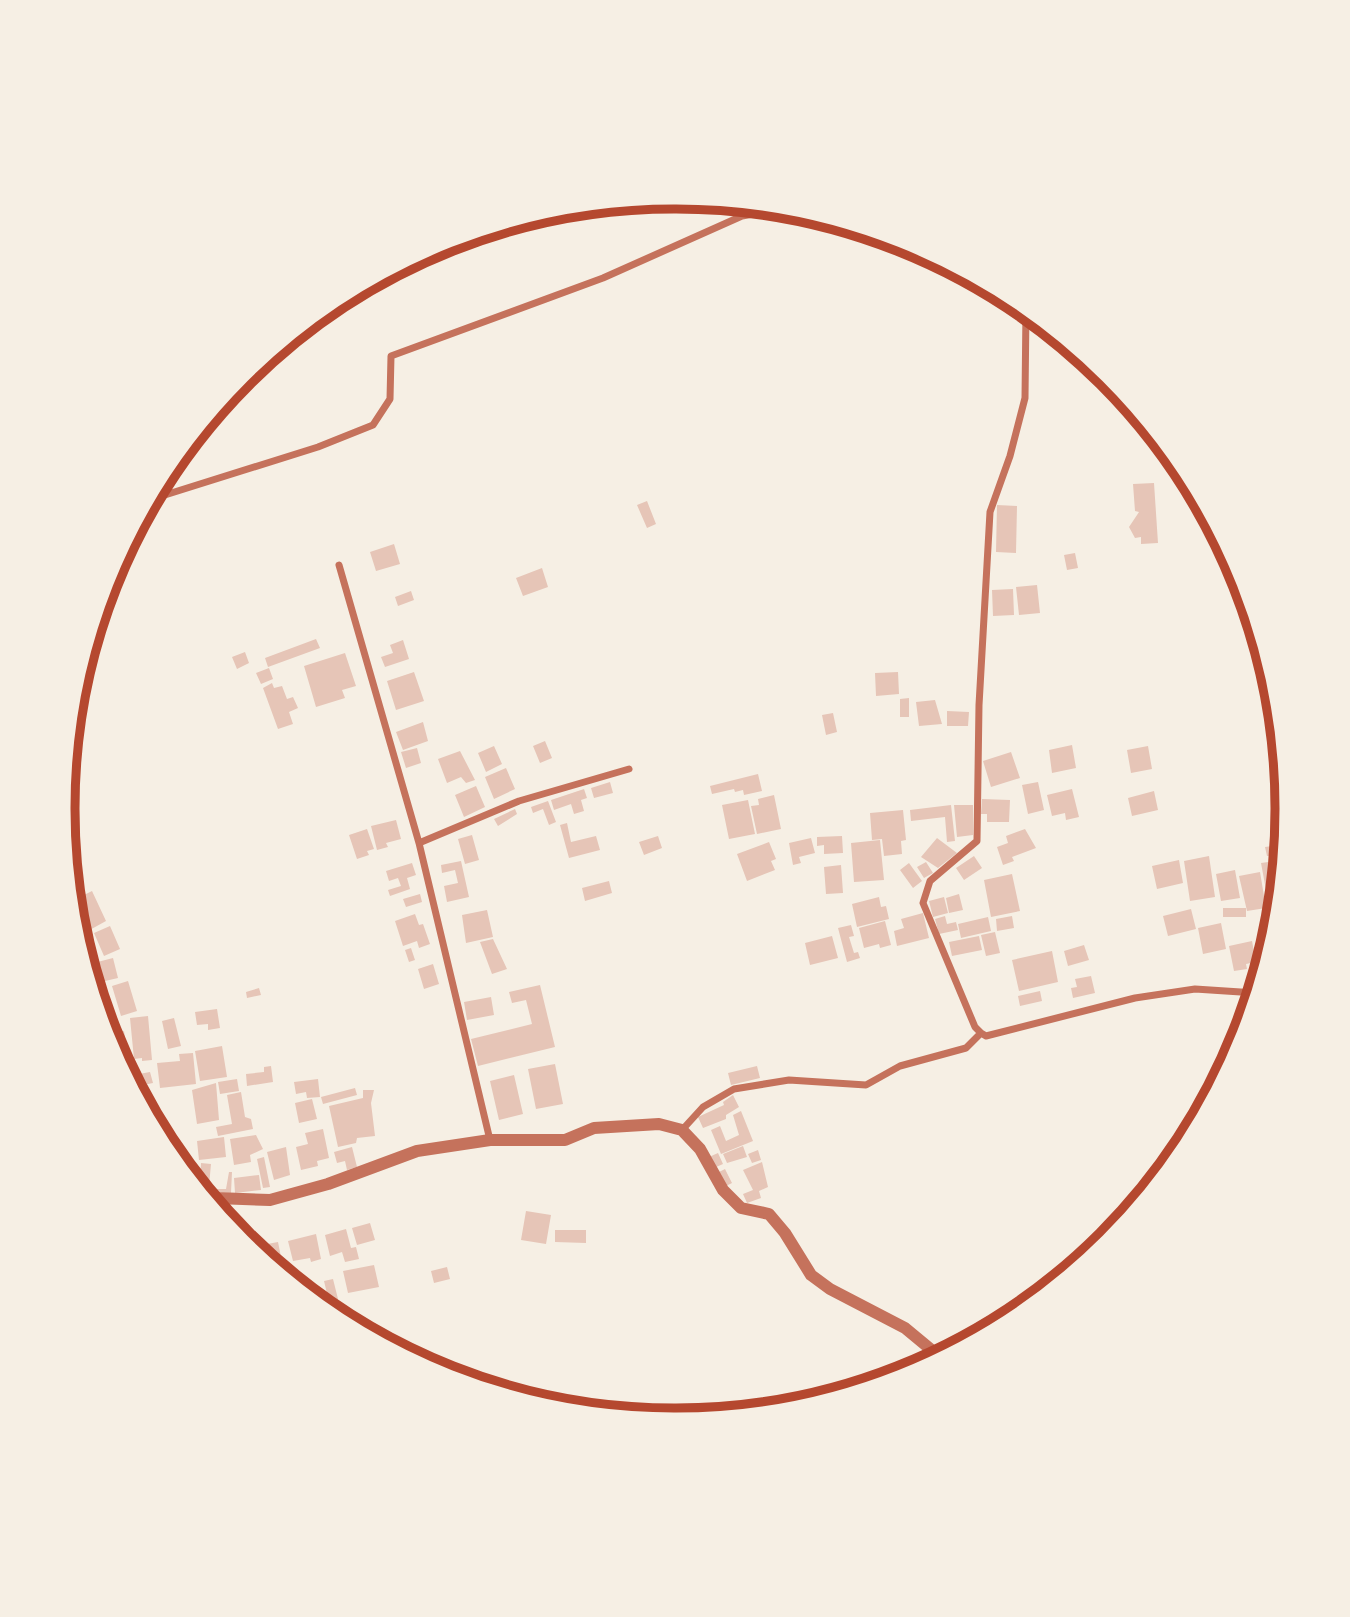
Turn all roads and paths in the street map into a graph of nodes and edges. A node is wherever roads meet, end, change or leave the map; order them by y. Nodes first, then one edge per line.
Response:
1 (753, 214) edge
2 (1026, 323) edge
3 (164, 495) edge
4 (339, 565) dead end
5 (629, 769) dead end
6 (419, 843) junction
7 (1246, 992) edge
8 (981, 1034) junction
9 (682, 1130) junction
10 (490, 1140) junction
11 (219, 1198) edge
12 (932, 1350) edge

1 - 3 street
2 - 8 street
4 - 6 street
5 - 6 street
6 - 10 street
7 - 8 street
8 - 9 street
9 - 10 street
9 - 12 street
10 - 11 street

